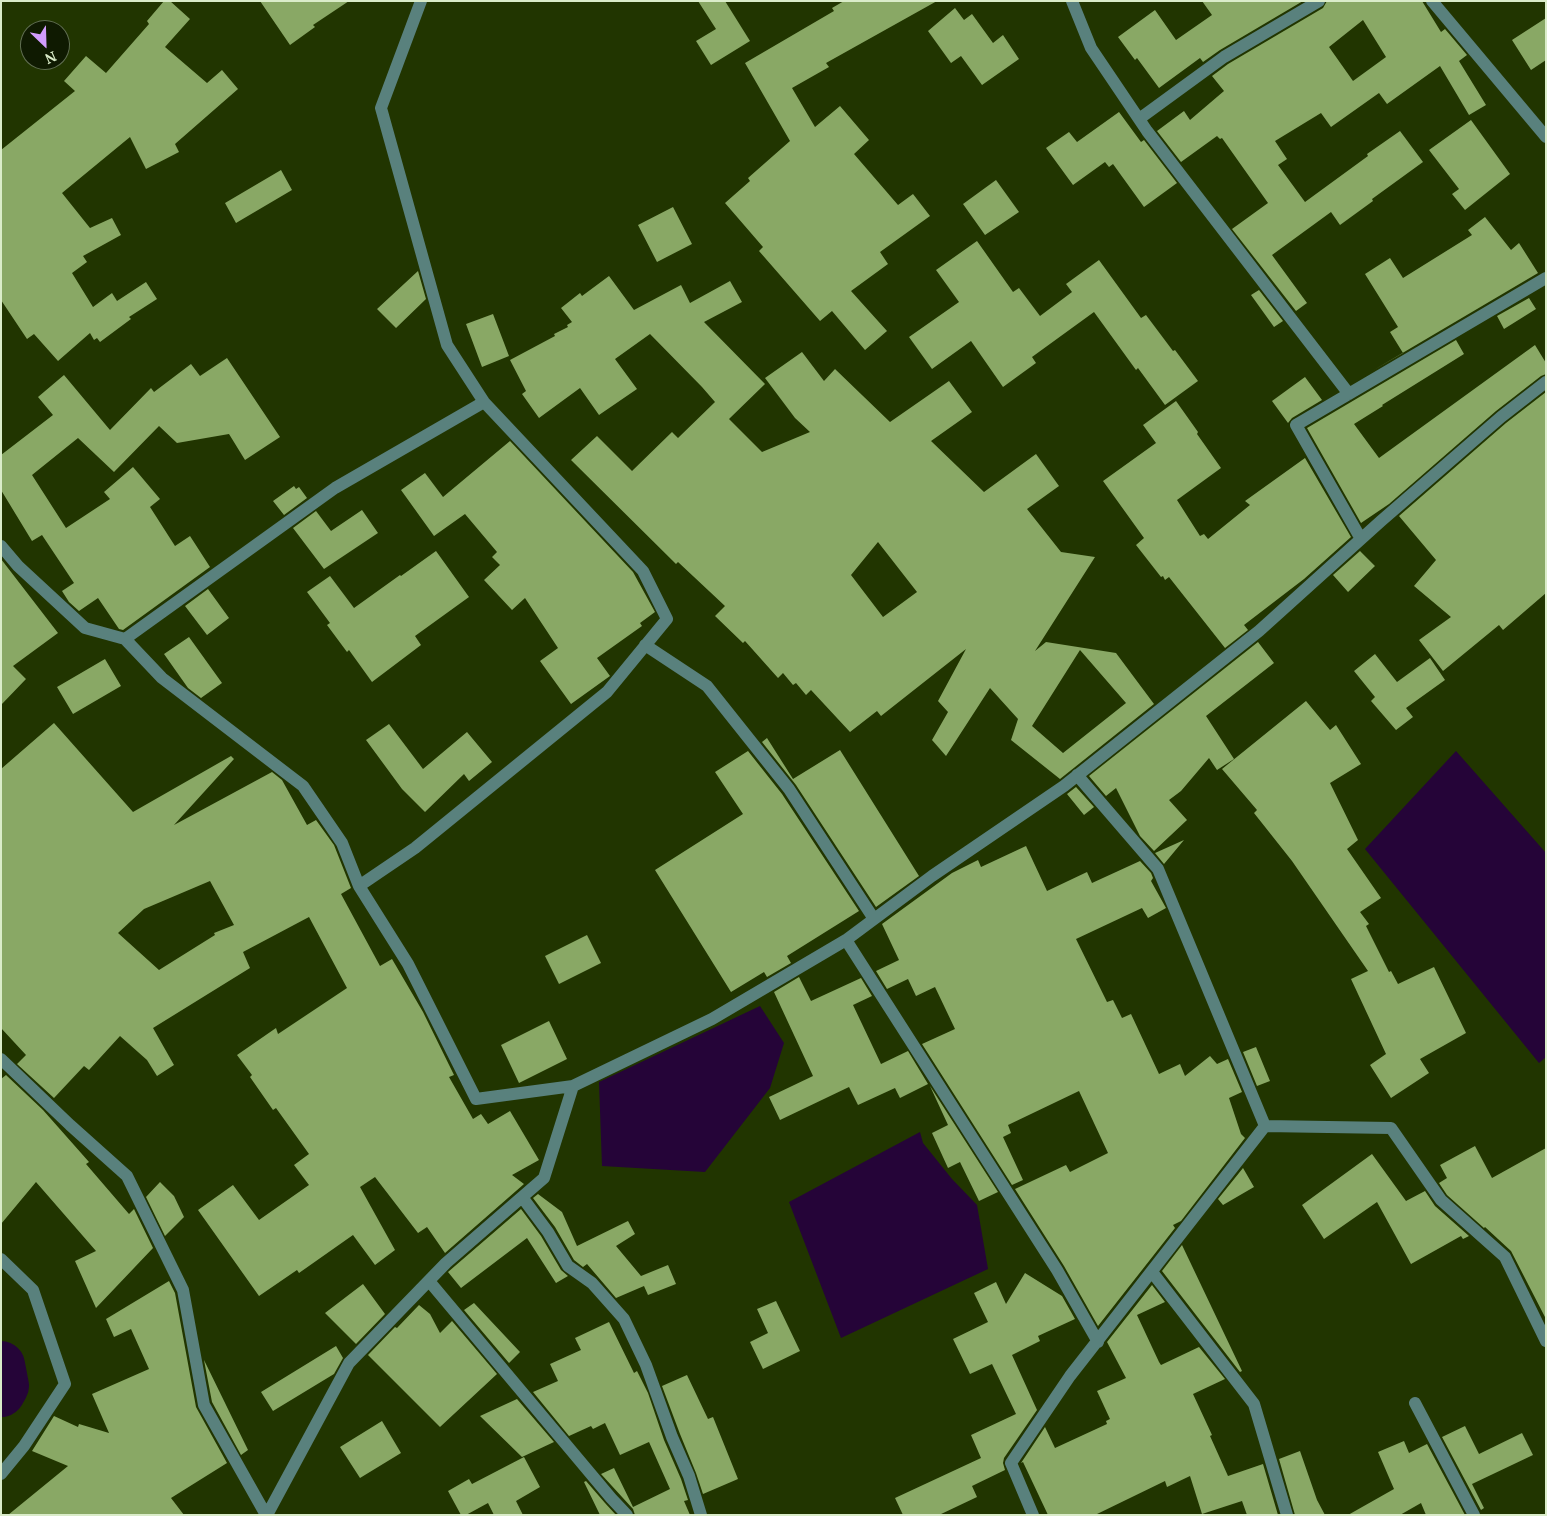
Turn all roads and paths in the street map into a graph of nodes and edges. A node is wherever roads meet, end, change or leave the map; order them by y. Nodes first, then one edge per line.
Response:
1 (420, 1) edge
2 (1072, 1) edge
3 (1318, 1) edge
4 (1432, 1) edge
5 (1139, 119) junction
6 (1546, 137) edge
7 (1546, 278) edge
8 (1546, 382) edge
9 (1349, 394) junction
10 (484, 402) junction
11 (1361, 539) junction
12 (1, 546) edge
13 (125, 638) junction
14 (645, 646) junction
15 (1077, 775) junction
16 (359, 886) junction
17 (874, 919) junction
18 (846, 940) junction
19 (1, 1058) edge
20 (573, 1086) junction
21 (1265, 1126) junction
22 (522, 1197) junction
23 (1, 1259) edge
24 (1152, 1272) junction
25 (429, 1281) junction
26 (1098, 1342) junction
27 (1546, 1342) edge
28 (1415, 1402) dead end
29 (1, 1474) edge
30 (266, 1515) edge
31 (627, 1515) edge
32 (701, 1515) edge
33 (1033, 1515) edge
34 (1287, 1515) edge
35 (1474, 1515) edge

1 - 10 street
2 - 5 street
3 - 5 street
4 - 6 street
5 - 9 street
7 - 9 street
8 - 11 street
9 - 11 street
10 - 13 street
10 - 14 street
11 - 15 street
12 - 13 street
13 - 16 street
14 - 16 street
14 - 17 street
15 - 17 street
15 - 21 street
16 - 20 street
17 - 18 street
18 - 20 street
18 - 26 street
19 - 30 street
20 - 22 street
21 - 24 street
21 - 27 street
22 - 25 street
22 - 32 street
23 - 29 street
24 - 26 street
24 - 34 street
25 - 30 street
25 - 31 street
26 - 33 street
28 - 35 street

